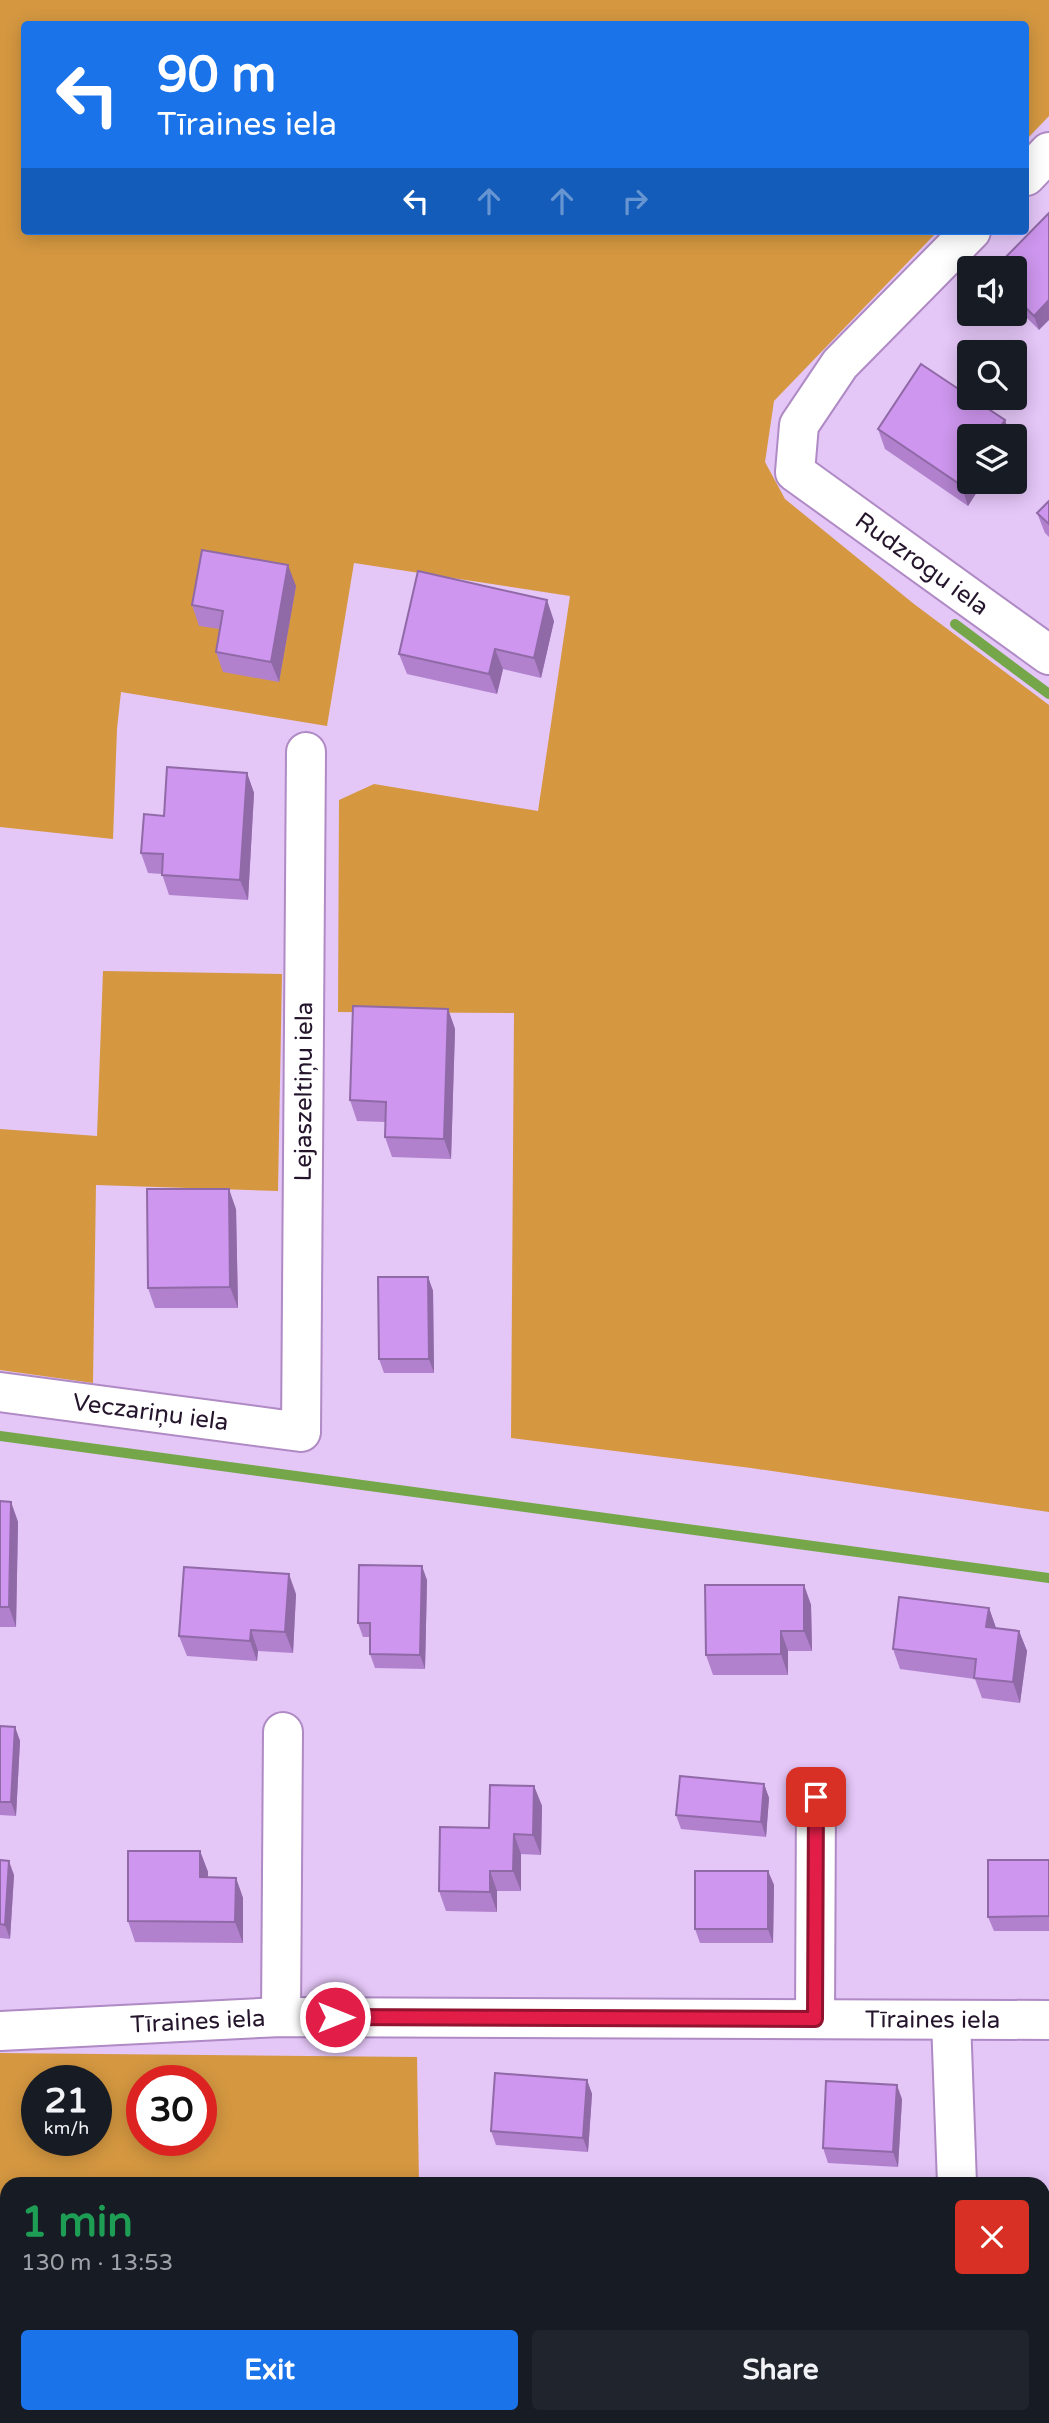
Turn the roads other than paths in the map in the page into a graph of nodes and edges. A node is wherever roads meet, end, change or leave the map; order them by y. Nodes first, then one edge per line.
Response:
1 (1049, 152) edge
2 (1029, 173) edge
3 (967, 235) edge
4 (1049, 654) edge
5 (306, 752) dead end
6 (0, 1392) edge
7 (301, 1432) joint
8 (283, 1732) dead end
9 (816, 1797) dead end
10 (281, 2017) junction
11 (815, 2019) junction
12 (951, 2020) junction
13 (1049, 2020) edge
14 (0, 2031) edge
15 (957, 2177) edge

1 - 2 street
3 - 4 street, Rudzrogu iela
5 - 7 street, Lejaszeltiņu iela
6 - 7 street, Veczariņu iela
8 - 10 street
9 - 11 street
10 - 11 street, Tīraines iela
10 - 14 street, Tīraines iela
11 - 12 street, Tīraines iela
12 - 13 street, Tīraines iela
12 - 15 street

